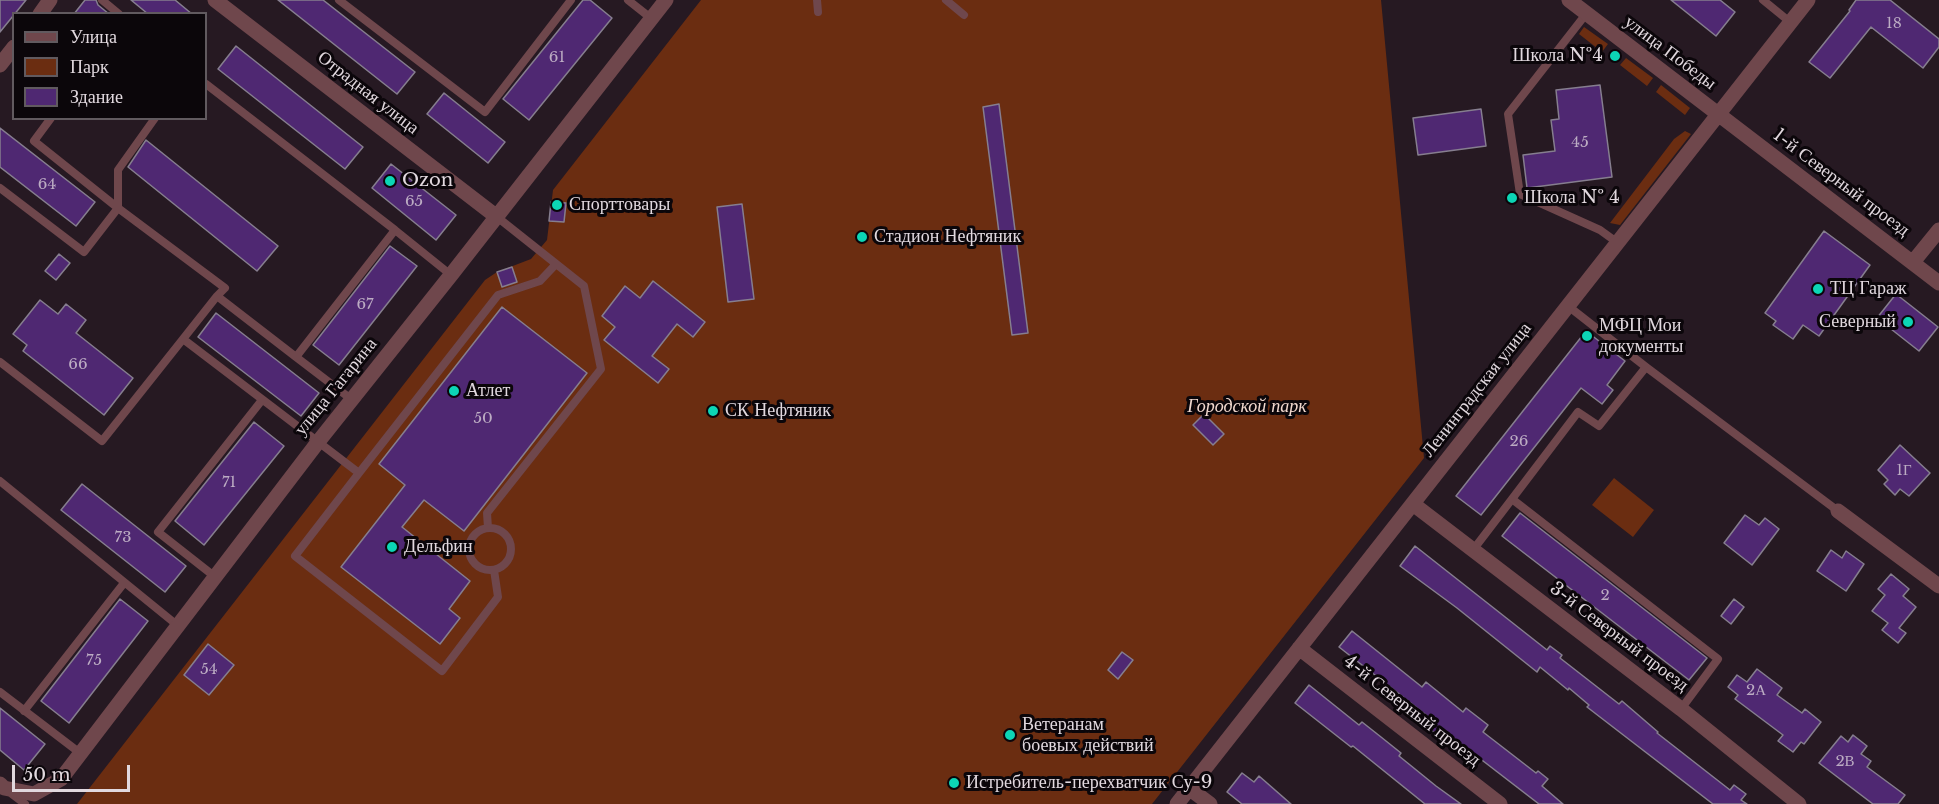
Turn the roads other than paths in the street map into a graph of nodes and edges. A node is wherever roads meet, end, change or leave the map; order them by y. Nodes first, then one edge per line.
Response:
1 (102, 0) edge
2 (215, 0) edge
3 (339, 0) edge
4 (571, 0) edge
5 (628, 0) edge
6 (666, 0) edge
7 (818, 0) edge
8 (946, 0) edge
9 (1569, 0) edge
10 (1763, 0) edge
11 (1808, 0) edge
12 (117, 12) edge
13 (818, 12) dead end
14 (1586, 14) junction
15 (964, 15) dead end
16 (652, 19) junction
17 (1790, 22) junction
18 (12, 50) edge
19 (0, 65) edge
20 (207, 85) edge
21 (1719, 114) junction
22 (50, 120) edge
23 (154, 120) edge
24 (0, 188) edge
25 (118, 208) junction
26 (497, 217) junction
27 (395, 230) junction
28 (1939, 230) edge
29 (1618, 243) junction
30 (1913, 262) junction
31 (556, 264) junction
32 (451, 275) junction
33 (1939, 283) edge
34 (217, 296) junction
35 (1568, 306) junction
36 (183, 339) junction
37 (296, 357) junction
38 (0, 362) edge
39 (1646, 367) junction
40 (351, 399) junction
41 (262, 400) junction
42 (318, 442) junction
43 (359, 473) junction
44 (0, 481) edge
45 (1512, 499) junction
46 (1413, 504) junction
47 (1838, 511) joint
48 (488, 528) junction
49 (1473, 550) junction
50 (494, 570) junction
51 (214, 576) junction
52 (124, 583) junction
53 (1939, 586) edge
54 (177, 625) junction
55 (1299, 648) junction
56 (0, 692) edge
57 (1681, 709) junction
58 (24, 711) junction
59 (80, 753) junction
60 (2, 786) edge
61 (1190, 789) junction
62 (27, 801) edge
63 (1178, 804) edge
64 (1210, 804) edge
65 (1500, 804) edge
66 (1799, 804) edge

1 - 12 lane
2 - 26 street, Отрадная улица
3 - 4 lane
5 - 16 lane
6 - 16 street, улица Гагарина
7 - 13 lane
8 - 15 lane
9 - 14 street, улица Победы
10 - 17 lane
11 - 17 street, Ленинградская улица
14 - 21 street, улица Победы
14 - 29 lane
16 - 26 street, улица Гагарина
17 - 21 street, Ленинградская улица
18 - 19 street
20 - 27 lane
21 - 29 street, Ленинградская улица
21 - 30 street, 1-й Северный проезд
22 - 25 lane
23 - 25 lane
24 - 25 lane
25 - 34 lane
26 - 31 lane
26 - 32 street, улица Гагарина
27 - 32 lane
27 - 37 lane
28 - 30 street
29 - 35 street, Ленинградская улица
30 - 33 street, 1-й Северный проезд
31 - 43 lane
31 - 48 lane
32 - 40 street, улица Гагарина
34 - 36 lane
34 - 37 lane
35 - 39 lane
35 - 46 street, Ленинградская улица
36 - 38 lane
36 - 41 lane
37 - 40 lane
39 - 45 lane
39 - 47 lane
40 - 42 street, улица Гагарина
41 - 42 lane
41 - 51 lane
42 - 43 lane
42 - 51 street, улица Гагарина
43 - 50 lane
44 - 52 lane
45 - 49 lane
45 - 57 lane
46 - 49 street, 3-й Северный проезд
46 - 55 street, Ленинградская улица
47 - 53 street
48 - 50 lane
48 - 50 lane
49 - 57 street, 3-й Северный проезд
51 - 54 street, улица Гагарина
52 - 54 lane
52 - 58 lane
54 - 59 street, улица Гагарина
55 - 61 street, Ленинградская улица
55 - 65 street, 4-й Северный проезд
56 - 58 lane
57 - 66 street, 3-й Северный проезд
58 - 59 lane
59 - 62 street, улица Гагарина
60 - 62 street
61 - 63 street, Ленинградская улица
61 - 64 street

